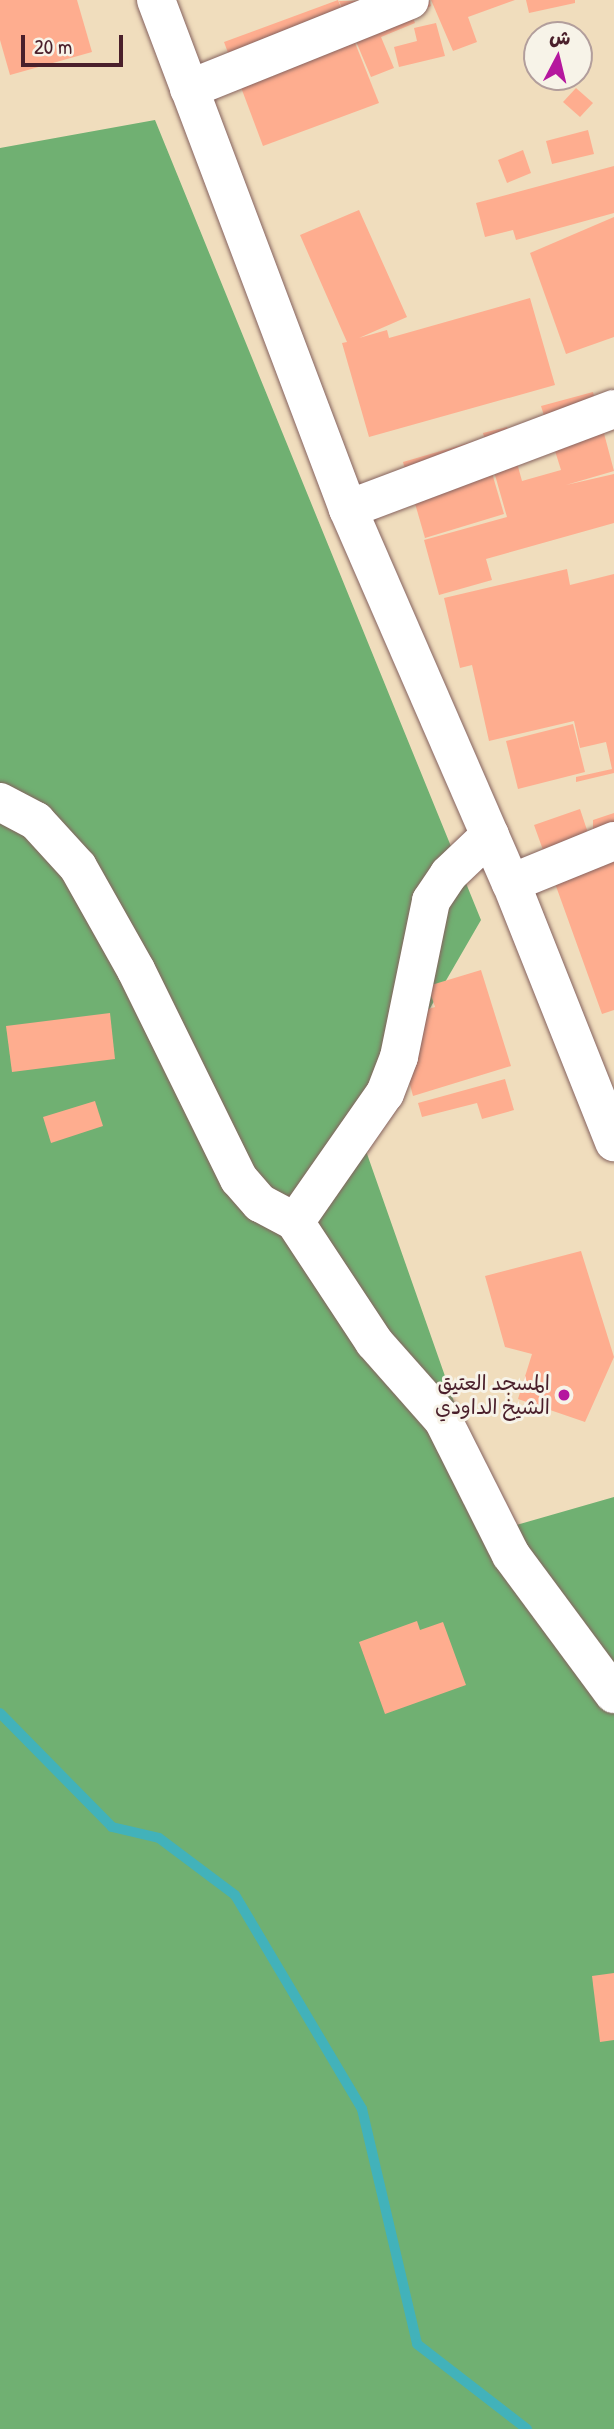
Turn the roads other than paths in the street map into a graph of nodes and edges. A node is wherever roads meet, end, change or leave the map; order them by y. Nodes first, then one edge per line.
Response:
1 (156, 0) edge
2 (410, 0) edge
3 (189, 89) junction
4 (614, 409) edge
5 (348, 509) junction
6 (0, 802) edge
7 (490, 835) junction
8 (614, 841) edge
9 (511, 883) junction
10 (614, 1142) edge
11 (295, 1222) junction
12 (614, 1695) edge

1 - 3 street
2 - 3 street
3 - 5 street
4 - 5 street
5 - 7 street
6 - 11 street
7 - 9 street
7 - 11 street
8 - 9 street
9 - 10 street
11 - 12 street

